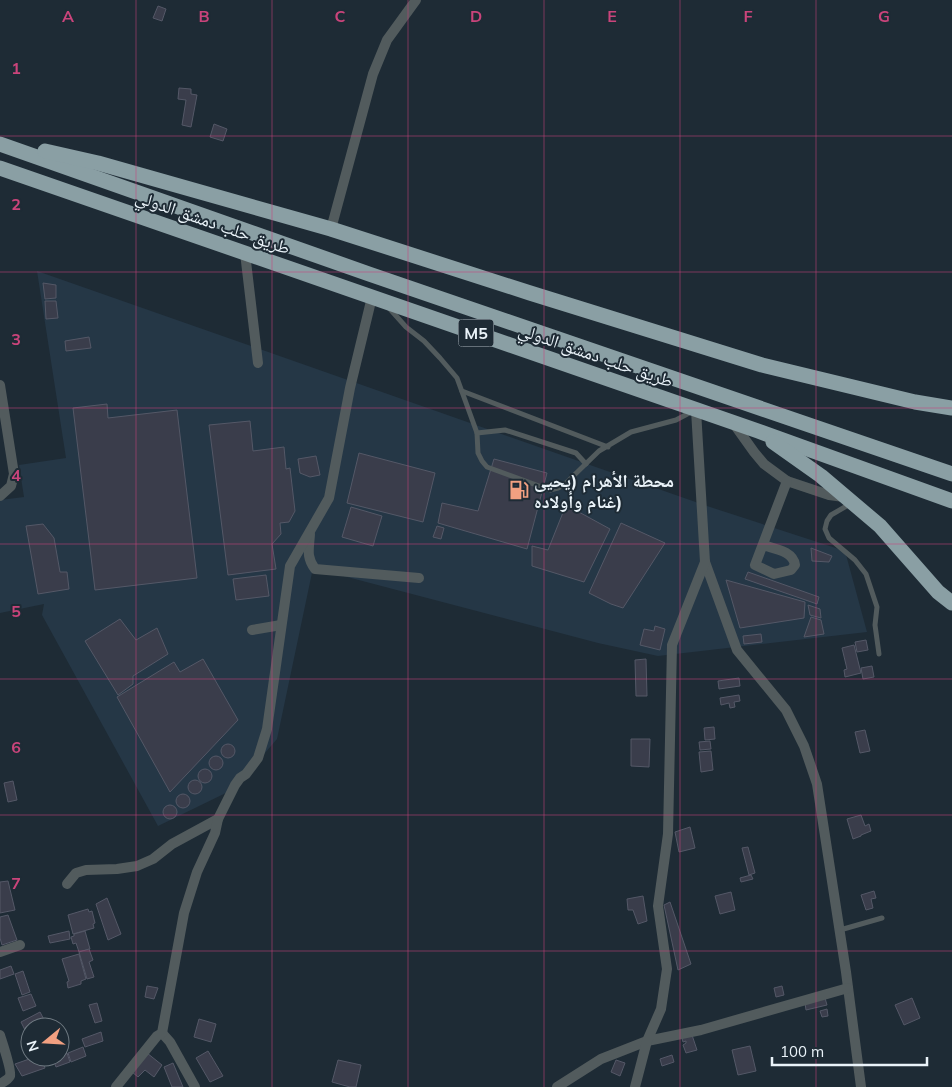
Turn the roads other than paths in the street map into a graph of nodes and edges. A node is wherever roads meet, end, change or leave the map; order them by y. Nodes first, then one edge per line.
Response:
1 (416, 0) edge
2 (0, 140) edge
3 (0, 144) edge
4 (0, 168) edge
5 (331, 229) junction
6 (245, 253) junction
7 (377, 298) junction
8 (258, 363) dead end
9 (0, 384) edge
10 (462, 391) junction
11 (952, 408) edge
12 (696, 410) junction
13 (734, 423) junction
14 (758, 431) junction
15 (478, 433) junction
16 (608, 446) junction
17 (586, 464) junction
18 (952, 474) edge
19 (787, 481) junction
20 (0, 496) edge
21 (849, 500) junction
22 (952, 501) edge
23 (310, 531) junction
24 (763, 544) dead end
25 (704, 562) junction
26 (419, 578) dead end
27 (952, 603) edge
28 (281, 625) junction
29 (252, 630) dead end
30 (879, 654) dead end
31 (218, 819) junction
32 (67, 884) dead end
33 (882, 918) dead end
34 (840, 930) junction
35 (20, 945) dead end
36 (0, 952) edge
37 (848, 988) junction
38 (162, 1033) junction
39 (0, 1035) edge
40 (646, 1041) junction
41 (10, 1076) junction
42 (0, 1084) edge
43 (14, 1087) edge
44 (116, 1087) edge
45 (195, 1087) edge
46 (557, 1087) edge
47 (635, 1087) edge
48 (861, 1087) edge

1 - 5 street
2 - 5 highway
3 - 18 highway, طريق حلب دمشق الدولي / M5
4 - 6 highway, طريق حلب دمشق الدولي / M5
5 - 11 highway
6 - 7 highway, طريق حلب دمشق الدولي / M5
6 - 8 street
7 - 10 lane
7 - 12 highway, طريق حلب دمشق الدولي / M5
7 - 23 street
9 - 20 street
10 - 15 lane
10 - 16 lane
12 - 13 highway, طريق حلب دمشق الدولي / M5
12 - 16 lane
12 - 25 street
13 - 14 highway, طريق حلب دمشق الدولي / M5
13 - 19 street
14 - 21 highway
14 - 22 highway, طريق حلب دمشق الدولي / M5
15 - 17 lane
15 - 17 lane
16 - 17 lane
19 - 21 street
19 - 24 street
21 - 27 highway
21 - 30 lane
23 - 26 street
23 - 28 street
25 - 34 street
25 - 40 street
28 - 29 street
28 - 31 street
31 - 32 street
31 - 38 street
33 - 34 lane
34 - 37 street
35 - 36 street
37 - 40 street
37 - 48 street
38 - 44 street
38 - 45 street
39 - 41 street
40 - 46 street
40 - 47 street
41 - 42 street
41 - 43 street

